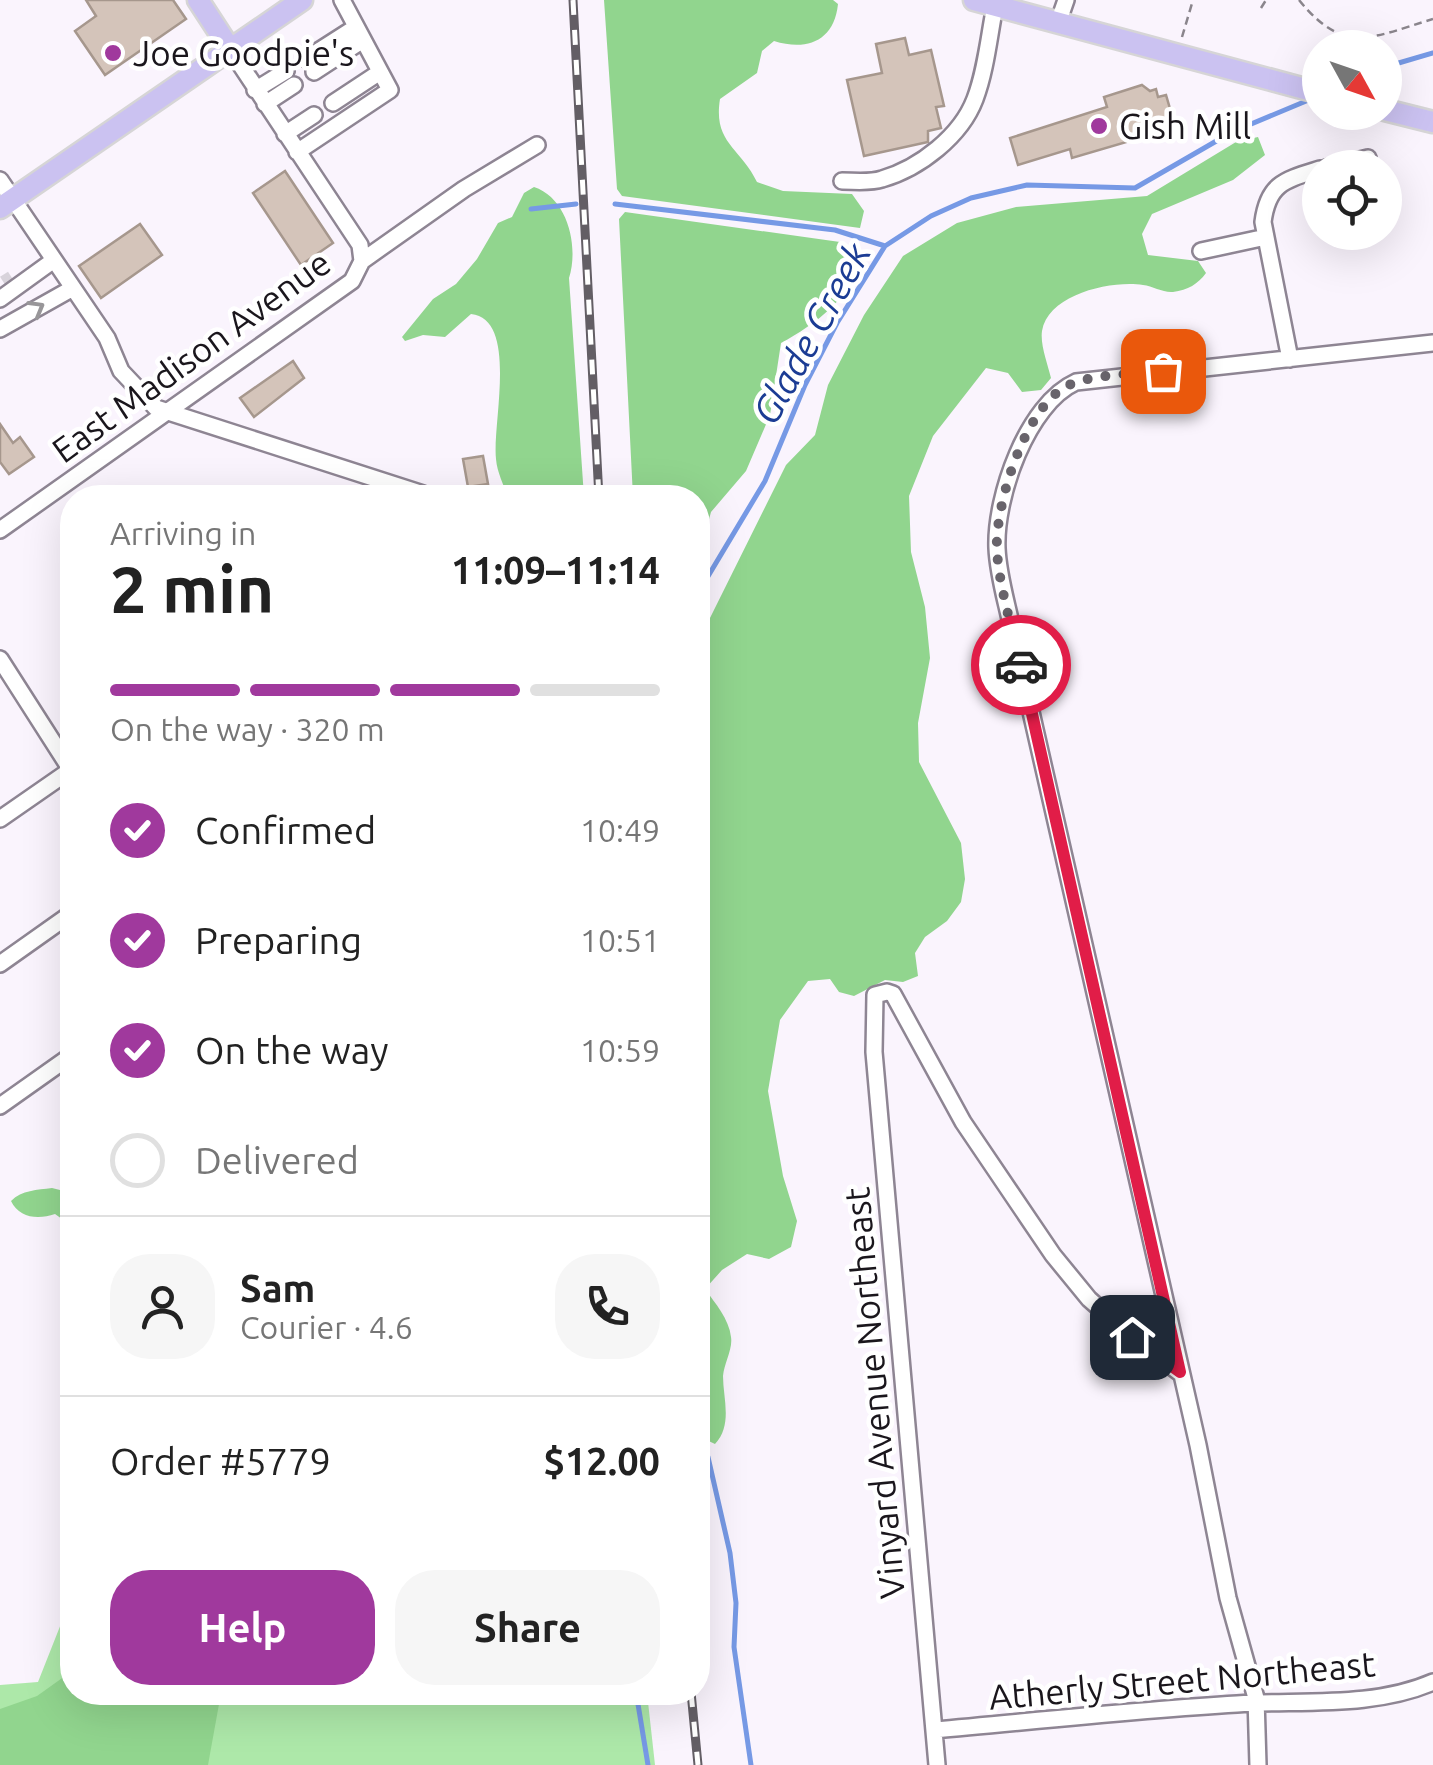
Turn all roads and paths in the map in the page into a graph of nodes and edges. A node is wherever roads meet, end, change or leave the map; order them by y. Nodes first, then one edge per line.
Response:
1 (198, 0) edge
2 (302, 0) edge
3 (342, 0) edge
4 (974, 0) edge
5 (1066, 0) edge
6 (1193, 0) edge
7 (1266, 0) edge
8 (1299, 0) edge
9 (995, 6) junction
10 (1262, 8) dead end
11 (1433, 19) edge
12 (1058, 23) junction
13 (360, 34) junction
14 (230, 49) junction
15 (1177, 54) junction
16 (310, 65) dead end
17 (380, 72) junction
18 (290, 78) dead end
19 (1302, 88) edge
20 (260, 97) junction
21 (333, 103) dead end
22 (1402, 114) edge
23 (314, 115) dead end
24 (1433, 122) edge
25 (285, 134) junction
26 (537, 145) dead end
27 (297, 152) junction
28 (1302, 175) edge
29 (0, 180) edge
30 (842, 182) dead end
31 (6, 204) edge
32 (1266, 237) junction
33 (1201, 250) dead end
34 (54, 260) junction
35 (362, 261) junction
36 (34, 274) junction
37 (4, 287) edge
38 (73, 288) junction
39 (0, 329) edge
40 (1433, 344) edge
41 (1290, 359) junction
42 (166, 413) junction
43 (64, 485) edge
44 (394, 485) edge
45 (60, 488) edge
46 (0, 530) edge
47 (2, 667) edge
48 (60, 752) edge
49 (60, 777) edge
50 (0, 795) edge
51 (5, 815) edge
52 (60, 922) edge
53 (0, 964) edge
54 (60, 1064) edge
55 (0, 1106) edge
56 (1180, 1372) junction
57 (1433, 1682) edge
58 (1257, 1704) junction
59 (934, 1730) junction
60 (937, 1765) edge
61 (1258, 1765) edge

1 - 14 main road
2 - 14 main road
3 - 13 street
4 - 9 main road
5 - 12 street
6 - 15 path
7 - 10 path
8 - 11 path
9 - 12 main road
9 - 30 street
12 - 15 main road
13 - 16 street
13 - 17 street
14 - 20 street
14 - 31 main road
15 - 19 main road
17 - 21 street
17 - 27 street
18 - 20 street
20 - 25 street
22 - 24 main road
23 - 25 street
25 - 27 street
26 - 35 street, East Madison Avenue
27 - 35 street
28 - 32 street
29 - 31 street
31 - 34 street
32 - 33 street
32 - 41 street
34 - 36 street
34 - 38 street
35 - 42 street, East Madison Avenue
36 - 37 street
36 - 37 street
39 -> 38 street
38 - 42 street
40 - 41 street
41 - 56 street
42 - 43 street, East Madison Avenue
42 - 44 street
45 - 46 street, East Madison Avenue
47 - 48 street
49 - 51 street
50 - 51 street
52 - 53 street
54 - 55 street
56 - 58 street
56 - 59 street, Vinyard Avenue Northeast
57 - 58 street, Atherly Street Northeast
58 - 59 street, Atherly Street Northeast
58 - 61 street
59 - 60 street, Vinyard Avenue Northeast

